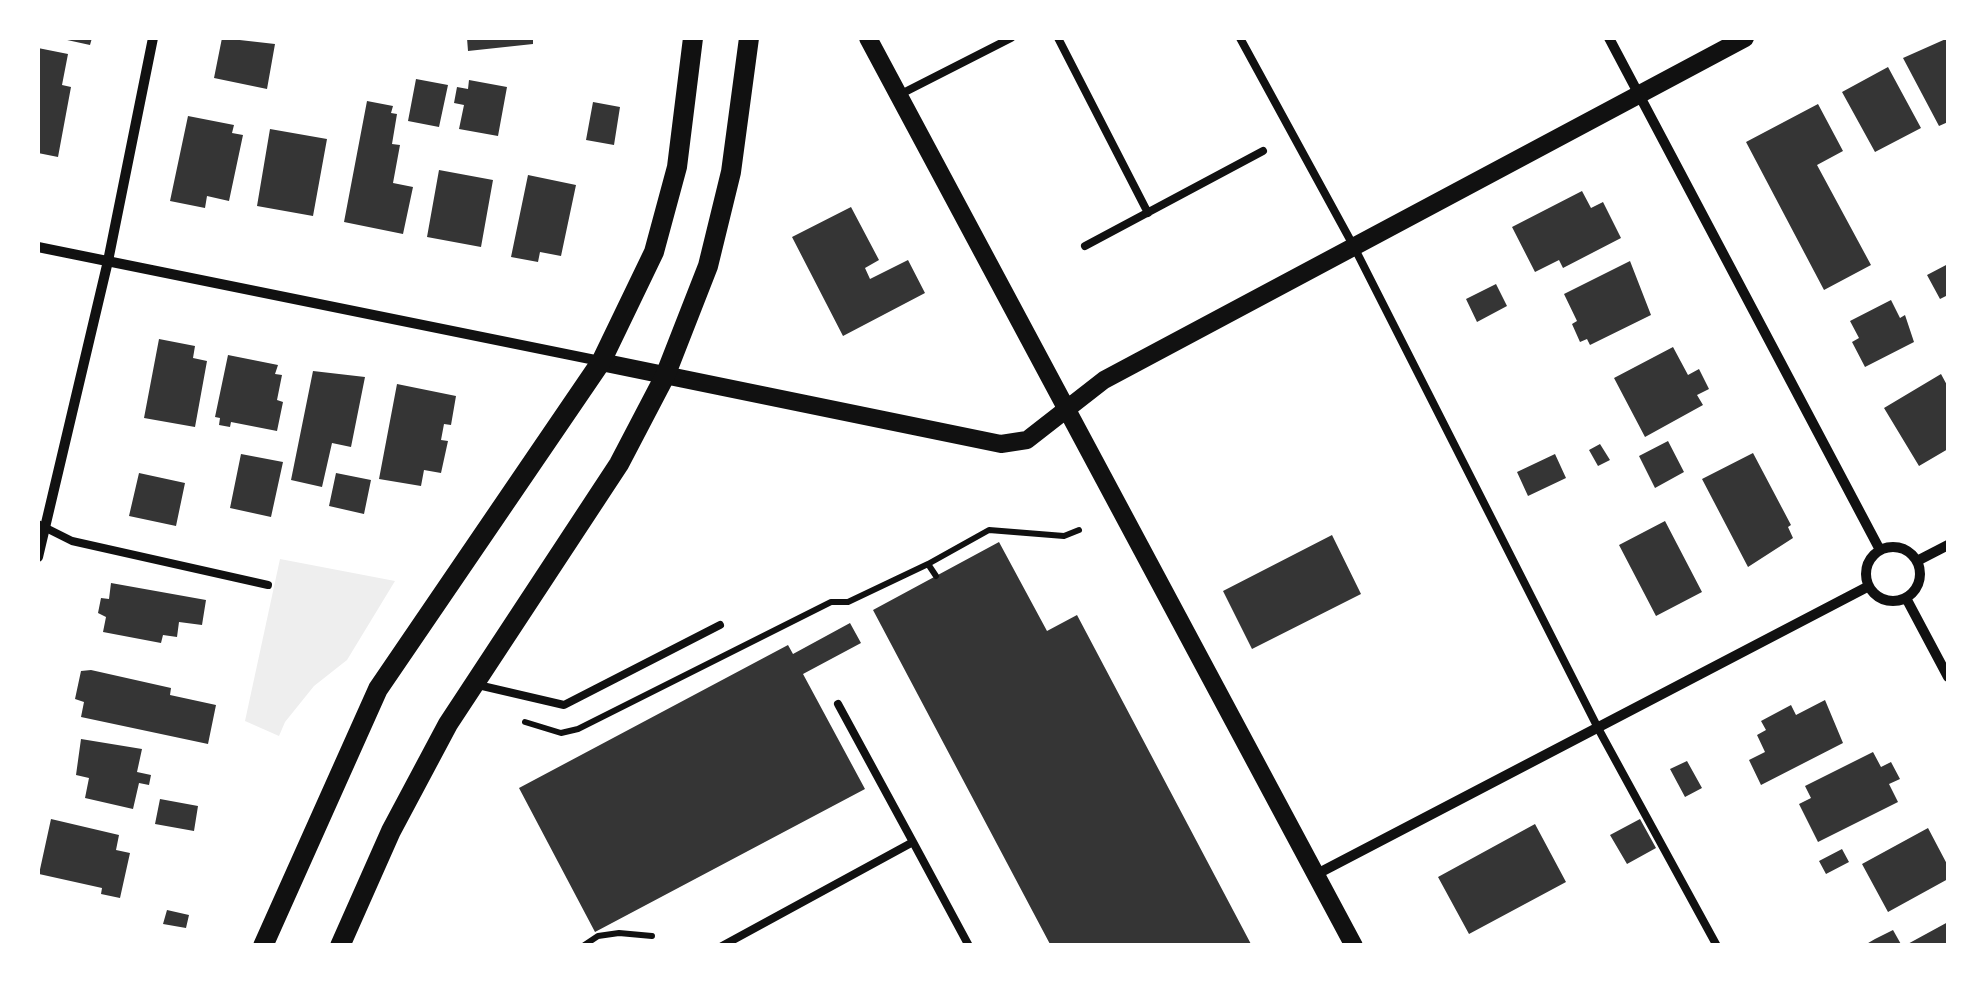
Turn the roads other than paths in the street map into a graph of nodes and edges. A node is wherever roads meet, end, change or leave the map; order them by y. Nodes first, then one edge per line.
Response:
1 (153, 38) edge
2 (693, 38) edge
3 (749, 38) edge
4 (868, 38) edge
5 (1011, 38) edge
6 (1058, 38) edge
7 (1240, 38) edge
8 (1609, 38) edge
9 (1745, 38) edge
10 (1640, 92) junction
11 (898, 95) junction
12 (1264, 151) dead end
13 (1148, 212) junction
14 (1353, 245) junction
15 (1085, 246) dead end
16 (38, 247) edge
17 (108, 262) junction
18 (601, 362) junction
19 (665, 376) junction
20 (1068, 410) junction
21 (41, 525) edge
22 (1948, 545) edge
23 (1880, 550) junction
24 (38, 557) edge
25 (1917, 561) junction
26 (268, 585) dead end
27 (1869, 586) junction
28 (1906, 598) junction
29 (720, 625) dead end
30 (1948, 678) edge
31 (474, 684) junction
32 (838, 704) dead end
33 (1599, 730) junction
34 (913, 842) junction
35 (1317, 874) junction
36 (262, 946) edge
37 (340, 946) edge
38 (722, 946) edge
39 (970, 946) edge
40 (1354, 946) edge
41 (1717, 946) edge

1 - 17 street
2 - 18 main road
3 - 19 main road
4 - 11 street
5 - 11 lane
6 - 13 lane
7 - 14 lane
8 - 10 street
9 - 10 street
10 - 14 street
10 - 23 street
11 - 20 street
12 - 13 lane
13 - 15 lane
14 - 20 street
14 - 33 lane
16 - 17 street
17 - 18 street
17 - 21 street
18 - 19 street
18 - 36 main road
19 - 20 street
19 - 31 main road
20 - 35 street
21 - 24 street
21 - 26 lane
22 - 25 street
23 - 25 street
23 - 27 street
25 - 28 street
27 - 28 street
27 - 33 street
28 - 30 street
29 - 31 lane
31 - 37 main road
32 - 34 lane
33 - 35 street
33 - 41 lane
34 - 38 lane
34 - 39 lane
35 - 40 street

